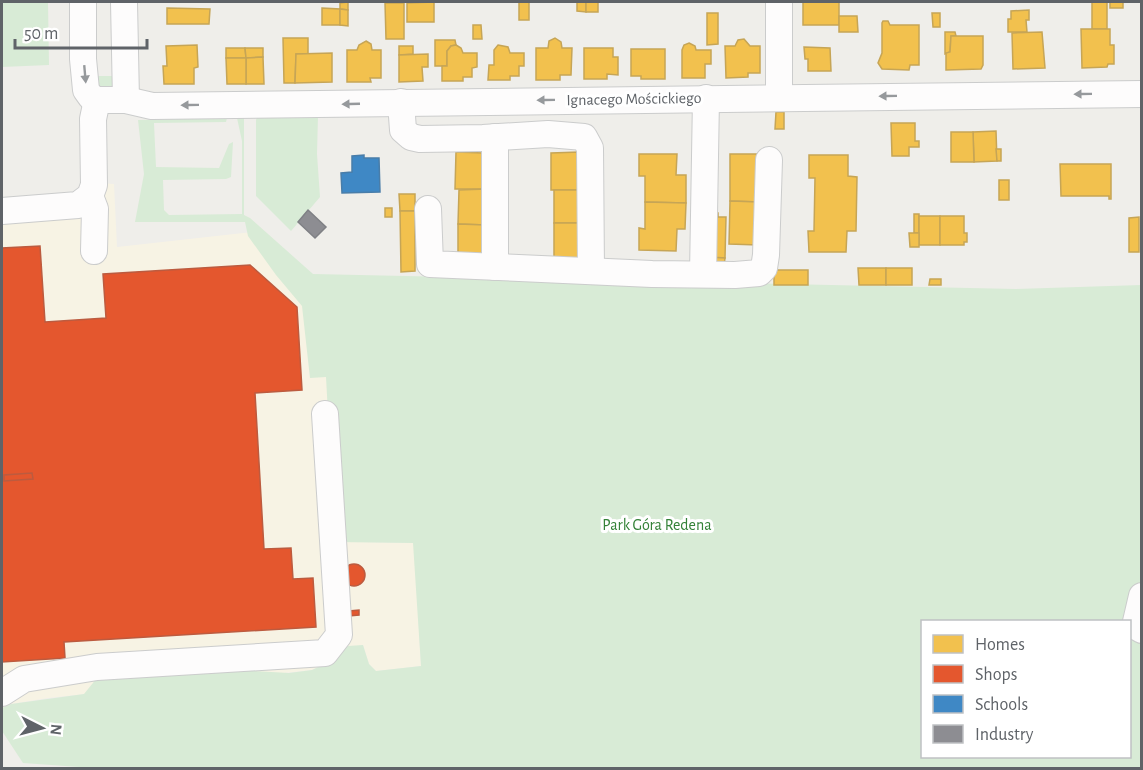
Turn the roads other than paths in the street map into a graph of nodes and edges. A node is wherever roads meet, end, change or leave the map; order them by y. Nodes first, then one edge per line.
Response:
1 (82, 2) edge
2 (124, 2) edge
3 (779, 2) edge
4 (1142, 94) edge
5 (779, 97) junction
6 (706, 98) junction
7 (96, 100) junction
8 (126, 100) junction
9 (401, 102) junction
10 (495, 137) junction
11 (769, 160) dead end
12 (90, 196) junction
13 (428, 209) dead end
14 (2, 211) edge
15 (94, 251) dead end
16 (495, 267) junction
17 (591, 271) junction
18 (703, 274) junction
19 (325, 414) dead end
20 (1142, 596) edge
21 (1135, 629) edge
22 (2, 693) edge

1 -> 7 street
2 - 8 street
3 - 5 street
4 -> 5 street, Ignacego Mościckiego
5 - 6 street, Ignacego Mościckiego
6 -> 9 street, Ignacego Mościckiego
6 - 18 street
7 - 8 street, Ignacego Mościckiego
7 - 12 street
9 -> 8 street, Ignacego Mościckiego
9 - 10 street
10 - 16 street
10 - 17 street
11 - 18 street
12 - 14 street
12 - 15 street
13 - 16 street
16 - 17 street
17 - 18 street
19 - 22 street
20 - 21 street

